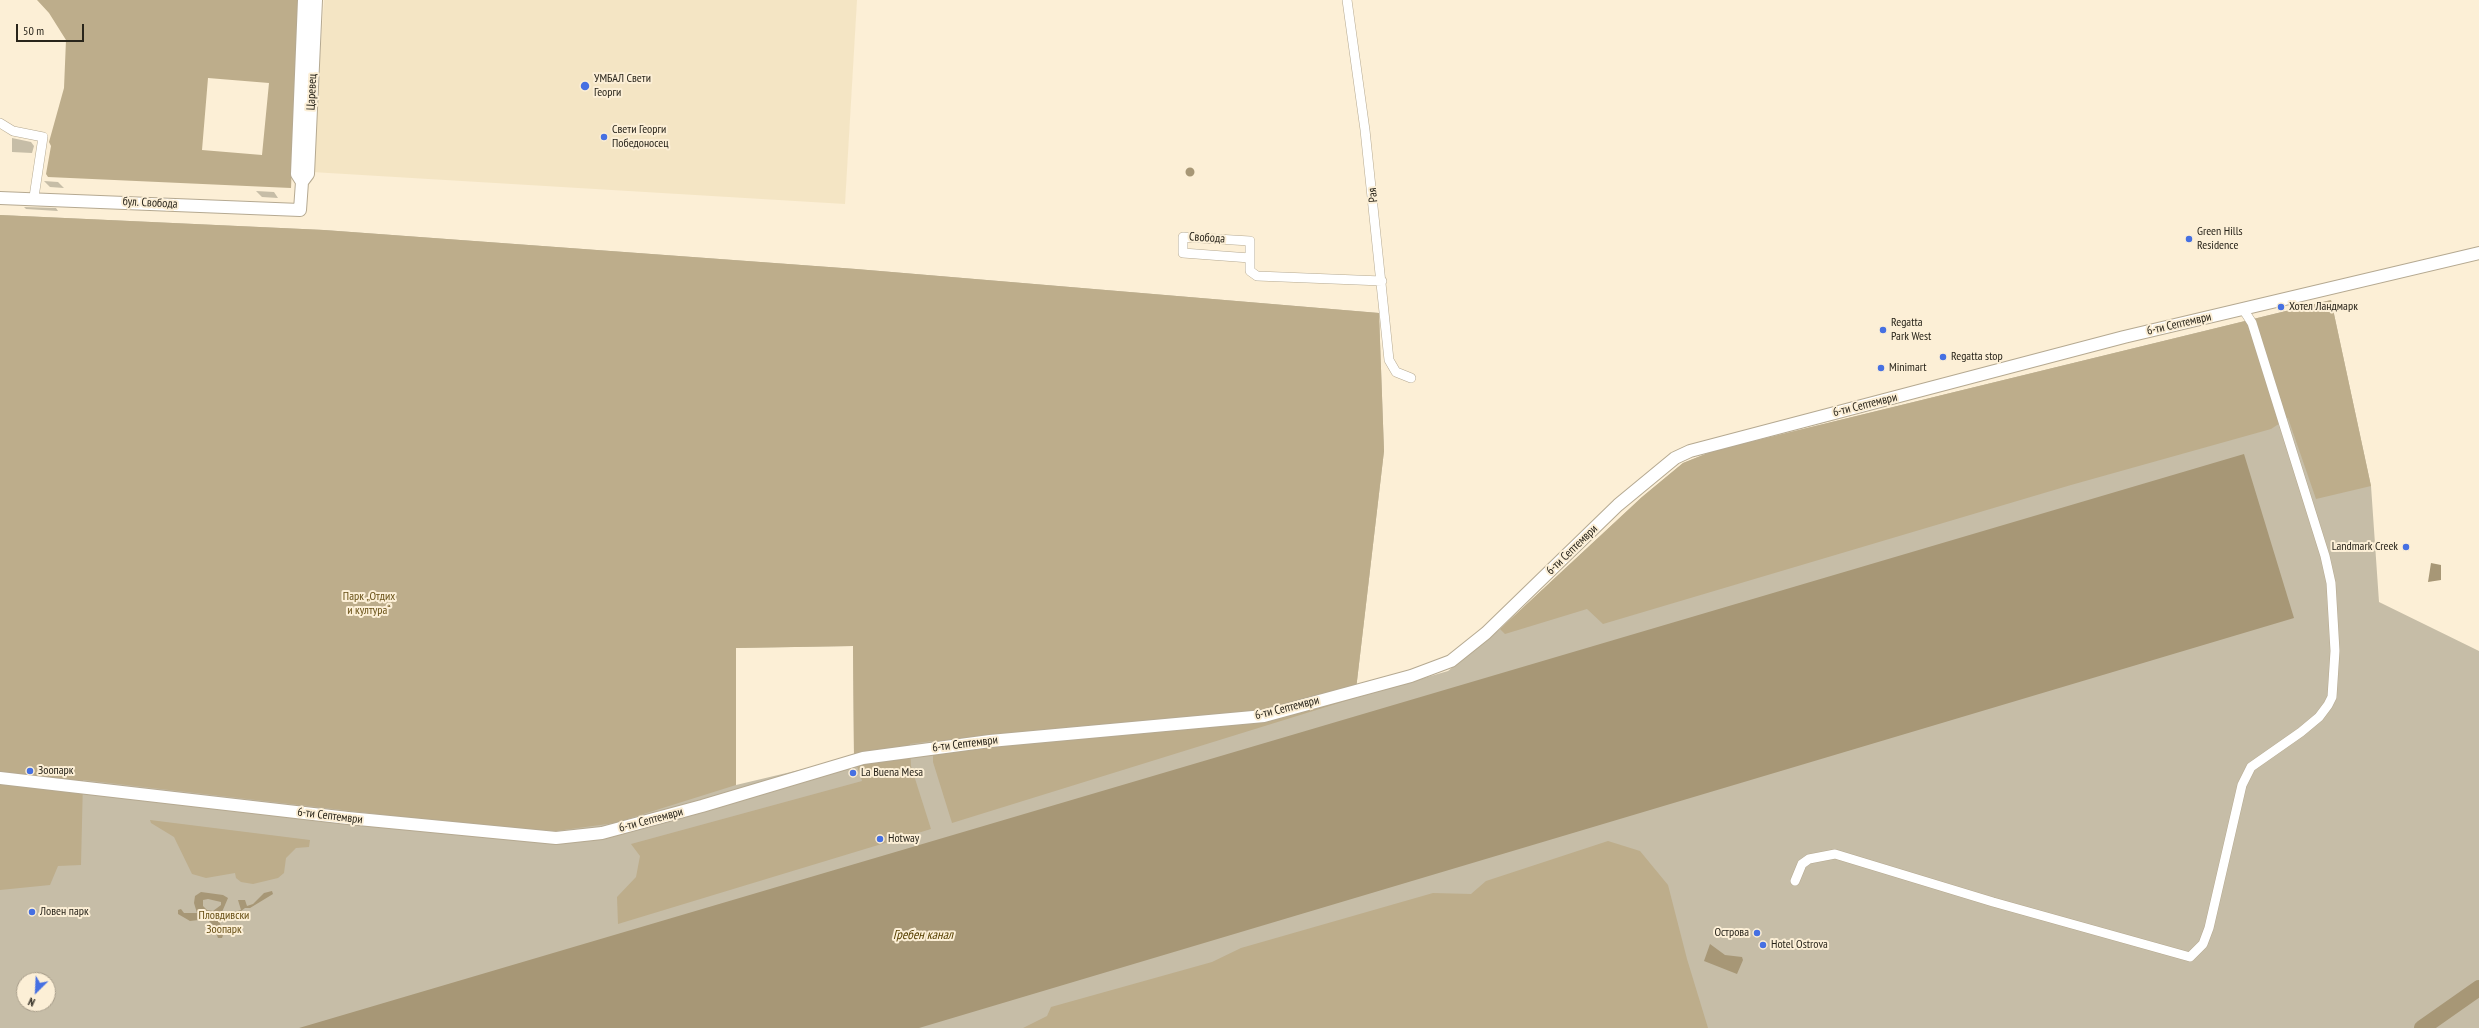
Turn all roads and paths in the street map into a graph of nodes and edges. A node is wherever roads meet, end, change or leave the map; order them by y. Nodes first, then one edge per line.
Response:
1 (304, 0) edge
2 (316, 0) edge
3 (1347, 0) edge
4 (0, 123) edge
5 (302, 182) junction
6 (34, 197) junction
7 (0, 198) edge
8 (300, 210) joint
9 (2479, 253) edge
10 (1250, 258) junction
11 (1382, 281) junction
12 (2243, 309) junction
13 (1411, 378) dead end
14 (0, 778) edge
15 (1795, 881) dead end

1 - 5 street, Царевец
2 - 5 street, Царевец
3 - 11 street, Рая
4 - 6 street
5 - 8 street, Царевец
6 - 7 street, бул. Свобода
6 - 8 street, бул. Свобода
9 - 12 street, 6-ти Септември
10 - 10 street, Свобода
10 - 11 street, Свобода
11 - 13 street, Рая
12 - 14 street, 6-ти Септември
12 - 15 street

